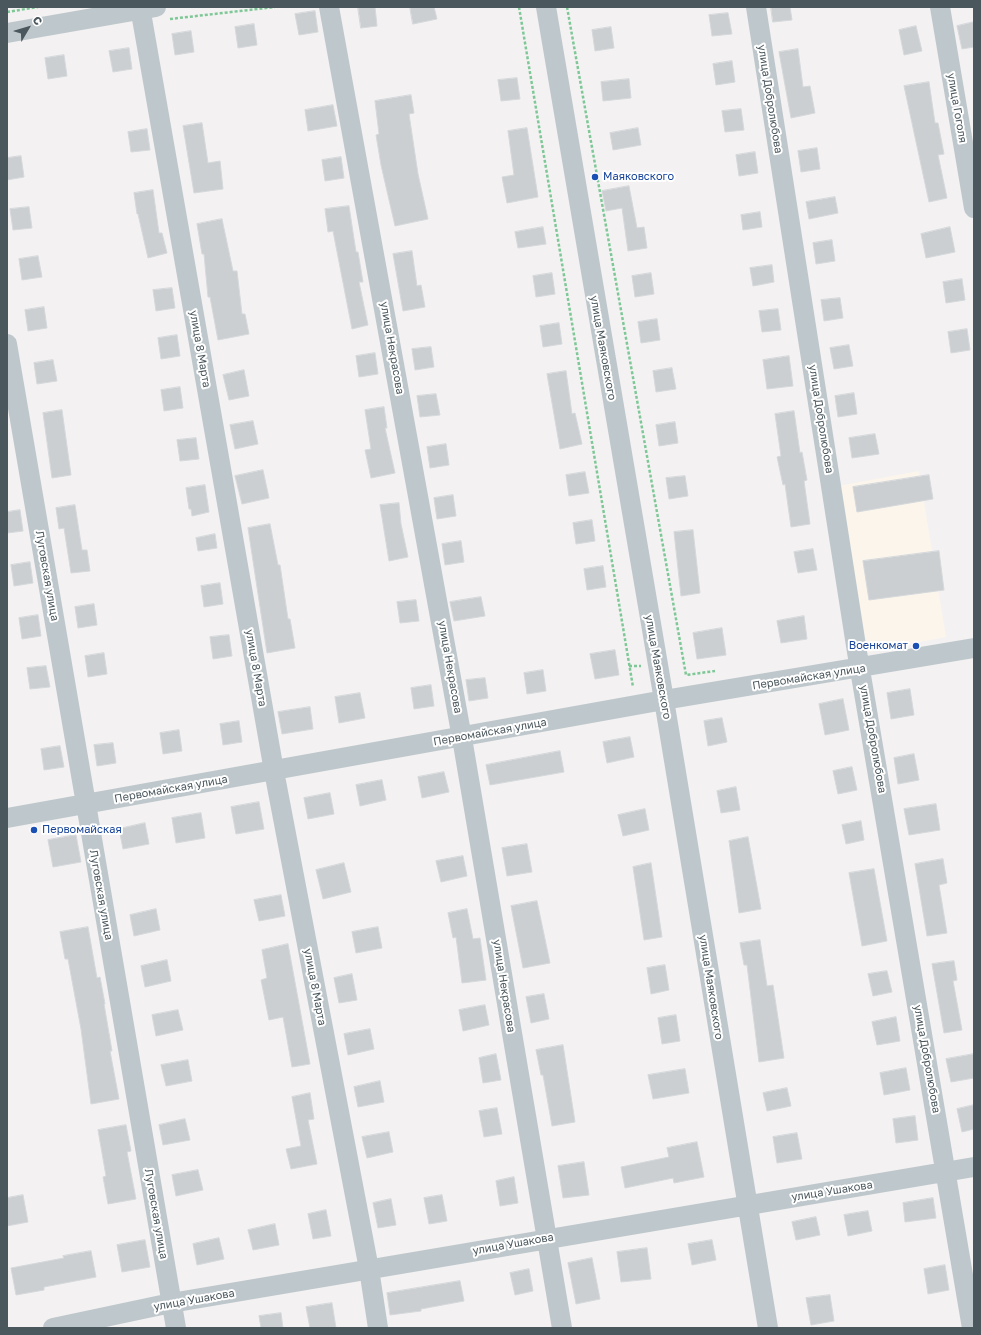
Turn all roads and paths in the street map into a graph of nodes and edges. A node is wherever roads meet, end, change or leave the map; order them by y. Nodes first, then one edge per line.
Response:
1 (38, 7) edge
2 (330, 7) edge
3 (519, 7) edge
4 (546, 7) edge
5 (567, 7) edge
6 (756, 7) edge
7 (940, 7) edge
8 (145, 8) edge
9 (7, 12) edge
10 (7, 33) edge
11 (974, 208) edge
12 (7, 344) edge
13 (974, 648) edge
14 (861, 668) junction
15 (717, 671) dead end
16 (664, 700) junction
17 (636, 706) junction
18 (462, 738) junction
19 (274, 771) junction
20 (86, 804) junction
21 (7, 818) edge
22 (974, 1167) edge
23 (946, 1172) junction
24 (747, 1205) junction
25 (545, 1238) junction
26 (369, 1269) junction
27 (171, 1303) junction
28 (53, 1328) edge
29 (176, 1328) edge
30 (378, 1328) edge
31 (562, 1328) edge
32 (768, 1328) edge
33 (972, 1328) edge

1 - 9 path
2 - 18 street, улица Некрасова
3 - 17 path
4 - 16 street, улица Маяковского
5 - 15 path
6 - 14 street, улица Добролюбова
7 - 11 street, улица Гоголя
8 - 10 street
8 - 19 street, улица 8 Марта
12 - 20 street, Луговская улица
13 - 14 street, Первомайская улица
14 - 16 street, Первомайская улица
14 - 23 street, улица Добролюбова
16 - 17 street, Первомайская улица
16 - 24 street, улица Маяковского
17 - 18 street, Первомайская улица
18 - 19 street, Первомайская улица
18 - 25 street, улица Некрасова
19 - 20 street, Первомайская улица
19 - 26 street, улица 8 Марта
20 - 21 street, Первомайская улица
20 - 27 street, Луговская улица
22 - 23 street, улица Ушакова
23 - 24 street, улица Ушакова
23 - 33 street, улица Добролюбова
24 - 25 street, улица Ушакова
24 - 32 street, улица Маяковского
25 - 26 street, улица Ушакова
25 - 31 street, улица Некрасова
26 - 27 street, улица Ушакова
26 - 30 street, улица 8 Марта
27 - 28 street, улица Ушакова
27 - 29 street, Луговская улица

